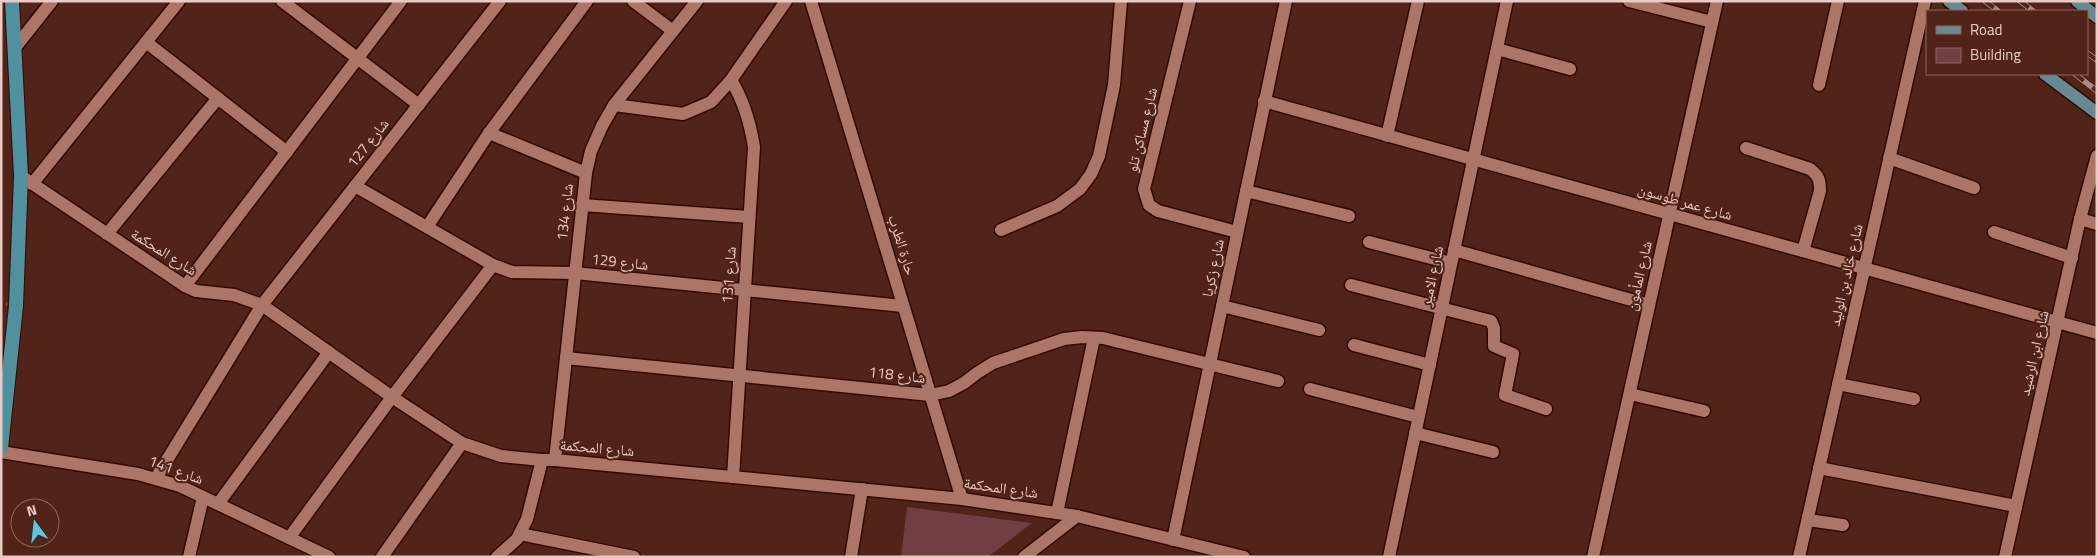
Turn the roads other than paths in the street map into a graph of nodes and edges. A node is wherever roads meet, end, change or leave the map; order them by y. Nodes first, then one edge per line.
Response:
1 (12, 1) edge
2 (52, 1) edge
3 (178, 1) edge
4 (282, 1) edge
5 (400, 1) edge
6 (500, 1) edge
7 (587, 1) edge
8 (632, 1) edge
9 (697, 1) edge
10 (786, 1) edge
11 (812, 1) edge
12 (1121, 1) edge
13 (1190, 1) edge
14 (1286, 1) edge
15 (1418, 1) edge
16 (1507, 1) edge
17 (1629, 1) edge
18 (1717, 1) edge
19 (1838, 1) edge
20 (1925, 1) edge
21 (1949, 1) edge
22 (2077, 1) edge
23 (1961, 10) edge
24 (2097, 17) edge
25 (1712, 22) junction
26 (674, 31) junction
27 (146, 42) junction
28 (14, 49) junction
29 (1497, 49) junction
30 (358, 58) junction
31 (1570, 68) dead end
32 (2045, 75) edge
33 (731, 80) junction
34 (1819, 85) dead end
35 (218, 98) junction
36 (1264, 102) junction
37 (419, 104) junction
38 (614, 105) junction
39 (2097, 113) edge
40 (489, 133) junction
41 (1387, 136) junction
42 (1746, 148) dead end
43 (287, 152) junction
44 (2097, 156) edge
45 (1890, 158) junction
46 (1473, 160) junction
47 (586, 173) junction
48 (26, 180) junction
49 (355, 186) junction
50 (1974, 188) dead end
51 (1246, 192) junction
52 (582, 205) junction
53 (1670, 214) junction
54 (1349, 216) dead end
55 (749, 217) junction
56 (2080, 219) junction
57 (2097, 224) edge
58 (427, 226) junction
59 (1001, 230) dead end
60 (1237, 232) junction
61 (1994, 232) dead end
62 (107, 234) junction
63 (1369, 242) dead end
64 (1454, 250) junction
65 (1803, 251) junction
66 (2072, 258) junction
67 (1451, 263) junction
68 (494, 265) junction
69 (1864, 269) junction
70 (576, 273) junction
71 (1351, 285) dead end
72 (185, 286) junction
73 (745, 291) junction
74 (262, 305) junction
75 (1650, 305) junction
76 (903, 306) junction
77 (1222, 306) junction
78 (1442, 309) junction
79 (2058, 322) junction
80 (1318, 330) dead end
81 (2097, 333) edge
82 (1094, 338) junction
83 (1354, 345) dead end
84 (329, 352) junction
85 (566, 358) junction
86 (1210, 365) junction
87 (1430, 365) junction
88 (739, 376) junction
89 (1278, 381) dead end
90 (1838, 384) junction
91 (1310, 389) dead end
92 (1630, 394) junction
93 (930, 395) junction
94 (392, 397) junction
95 (1914, 399) dead end
96 (1546, 409) dead end
97 (1704, 411) dead end
98 (1418, 417) junction
99 (1415, 433) junction
100 (462, 443) junction
101 (1, 448) edge
102 (1, 452) edge
103 (1493, 452) dead end
104 (549, 460) junction
105 (1819, 468) junction
106 (733, 477) junction
107 (156, 478) junction
108 (862, 489) junction
109 (203, 497) junction
110 (962, 499) junction
111 (218, 504) junction
112 (2016, 506) junction
113 (1057, 513) junction
114 (1078, 516) junction
115 (1808, 520) junction
116 (1843, 525) dead end
117 (520, 534) junction
118 (289, 538) junction
119 (1173, 540) junction
120 (615, 555) edge
121 (189, 557) edge
122 (329, 557) edge
123 (382, 557) edge
124 (497, 557) edge
125 (634, 557) edge
126 (851, 557) edge
127 (1024, 557) edge
128 (1244, 557) edge
129 (1389, 557) edge
130 (1593, 557) edge
131 (1799, 557) edge
132 (2005, 557) edge

1 - 28 highway
2 - 28 street
3 - 27 street
4 - 30 street
5 - 30 street
6 - 37 street, شارع 127
7 - 40 street
8 - 26 street
9 - 26 street, شارع 134
10 - 33 street
11 - 76 street, حارة الطرب
12 - 59 street
13 - 60 street, شارع مساكن تلو
14 - 36 street, شارع زكريا
15 - 41 street
16 - 29 street, شارع الامير
17 - 25 street
18 - 25 street, شارع المأمون
19 - 34 street
20 - 45 street, شارع خالد بن الوليد
21 - 23 main road
22 - 24 main road
25 - 53 street, شارع المأمون
26 - 38 street, شارع 134
27 - 35 street
27 - 48 street
28 - 48 highway
29 - 31 street
29 - 46 street, شارع الامير
30 - 37 street
30 - 43 street
32 - 39 main road
33 - 38 street
33 - 55 street, شارع 131
35 - 43 street
35 - 62 street
36 - 41 street, شارع عمر طوسون
36 - 51 street, شارع زكريا
37 - 49 street, شارع 127
38 - 47 street, شارع 134
40 - 47 street
40 - 58 street
41 - 46 street, شارع عمر طوسون
42 - 65 street
43 - 72 street
44 - 56 street, شارع ابن الرشيد
45 - 50 street
45 - 69 street, شارع خالد بن الوليد
46 - 53 street, شارع عمر طوسون
46 - 64 street, شارع الامير
47 - 52 street, شارع 134
48 - 62 street, شارع المحكمة
48 - 101 highway
49 - 58 street, شارع 129
49 - 74 street, شارع 127
51 - 54 street
51 - 60 street, شارع زكريا
52 - 55 street
52 - 70 street, شارع 134
53 - 65 street, شارع عمر طوسون
53 - 75 street, شارع المأمون
55 - 73 street, شارع 131
56 - 57 street
56 - 66 street, شارع ابن الرشيد
58 - 68 street, شارع 129
60 - 77 street, شارع زكريا
61 - 66 street
62 - 72 street, شارع المحكمة
63 - 67 street
64 - 67 street, شارع الامير
64 - 75 street
65 - 69 street, شارع عمر طوسون
66 - 79 street, شارع ابن الرشيد
67 - 78 street, شارع الامير
68 - 70 street, شارع 129
68 - 94 street
69 - 79 street, شارع عمر طوسون
69 - 90 street, شارع خالد بن الوليد
70 - 73 street, شارع 129
70 - 85 street, شارع 134
71 - 78 street
72 - 74 street, شارع المحكمة
73 - 76 street, شارع 129
73 - 88 street, شارع 131
74 - 84 street, شارع المحكمة
74 - 107 street, شارع 127
75 - 92 street, شارع المأمون
76 - 93 street, حارة الطرب
77 - 80 street
77 - 86 street, شارع زكريا
78 - 87 street, شارع الامير
78 - 96 street
79 - 81 street, شارع عمر طوسون
79 - 112 street, شارع ابن الرشيد
82 - 86 street, شارع 118
82 - 93 street, شارع 118
82 - 113 street
83 - 87 street
84 - 94 street, شارع المحكمة
84 - 111 street
85 - 88 street, شارع 118
85 - 104 street, شارع 134
86 - 89 street, شارع 118
86 - 119 street, شارع زكريا
87 - 98 street, شارع الامير
88 - 93 street, شارع 118
88 - 106 street, شارع 131
90 - 95 street
90 - 105 street, شارع خالد بن الوليد
91 - 98 street
92 - 97 street
92 - 130 street, شارع المأمون
93 - 110 street, حارة الطرب
94 - 100 street, شارع المحكمة
94 - 118 street
98 - 99 street, شارع الامير
99 - 103 street
99 - 129 street, شارع الامير
100 - 104 street, شارع المحكمة
100 - 123 street
102 - 107 street, شارع 141
104 - 106 street, شارع المحكمة
104 - 117 street
105 - 112 street
105 - 115 street, شارع خالد بن الوليد
106 - 108 street, شارع المحكمة
107 - 109 street, شارع 141
108 - 110 street, شارع المحكمة
108 - 126 street
109 - 111 street, شارع 141
109 - 121 street
110 - 113 street, شارع المحكمة
111 - 118 street, شارع 141
112 - 132 street, شارع ابن الرشيد
113 - 114 street, شارع المحكمة
114 - 119 street, شارع المحكمة
114 - 127 street
115 - 116 street
115 - 131 street, شارع خالد بن الوليد
117 - 120 street
117 - 124 street
118 - 122 street, شارع 141
119 - 128 street, شارع المحكمة
120 - 125 street

